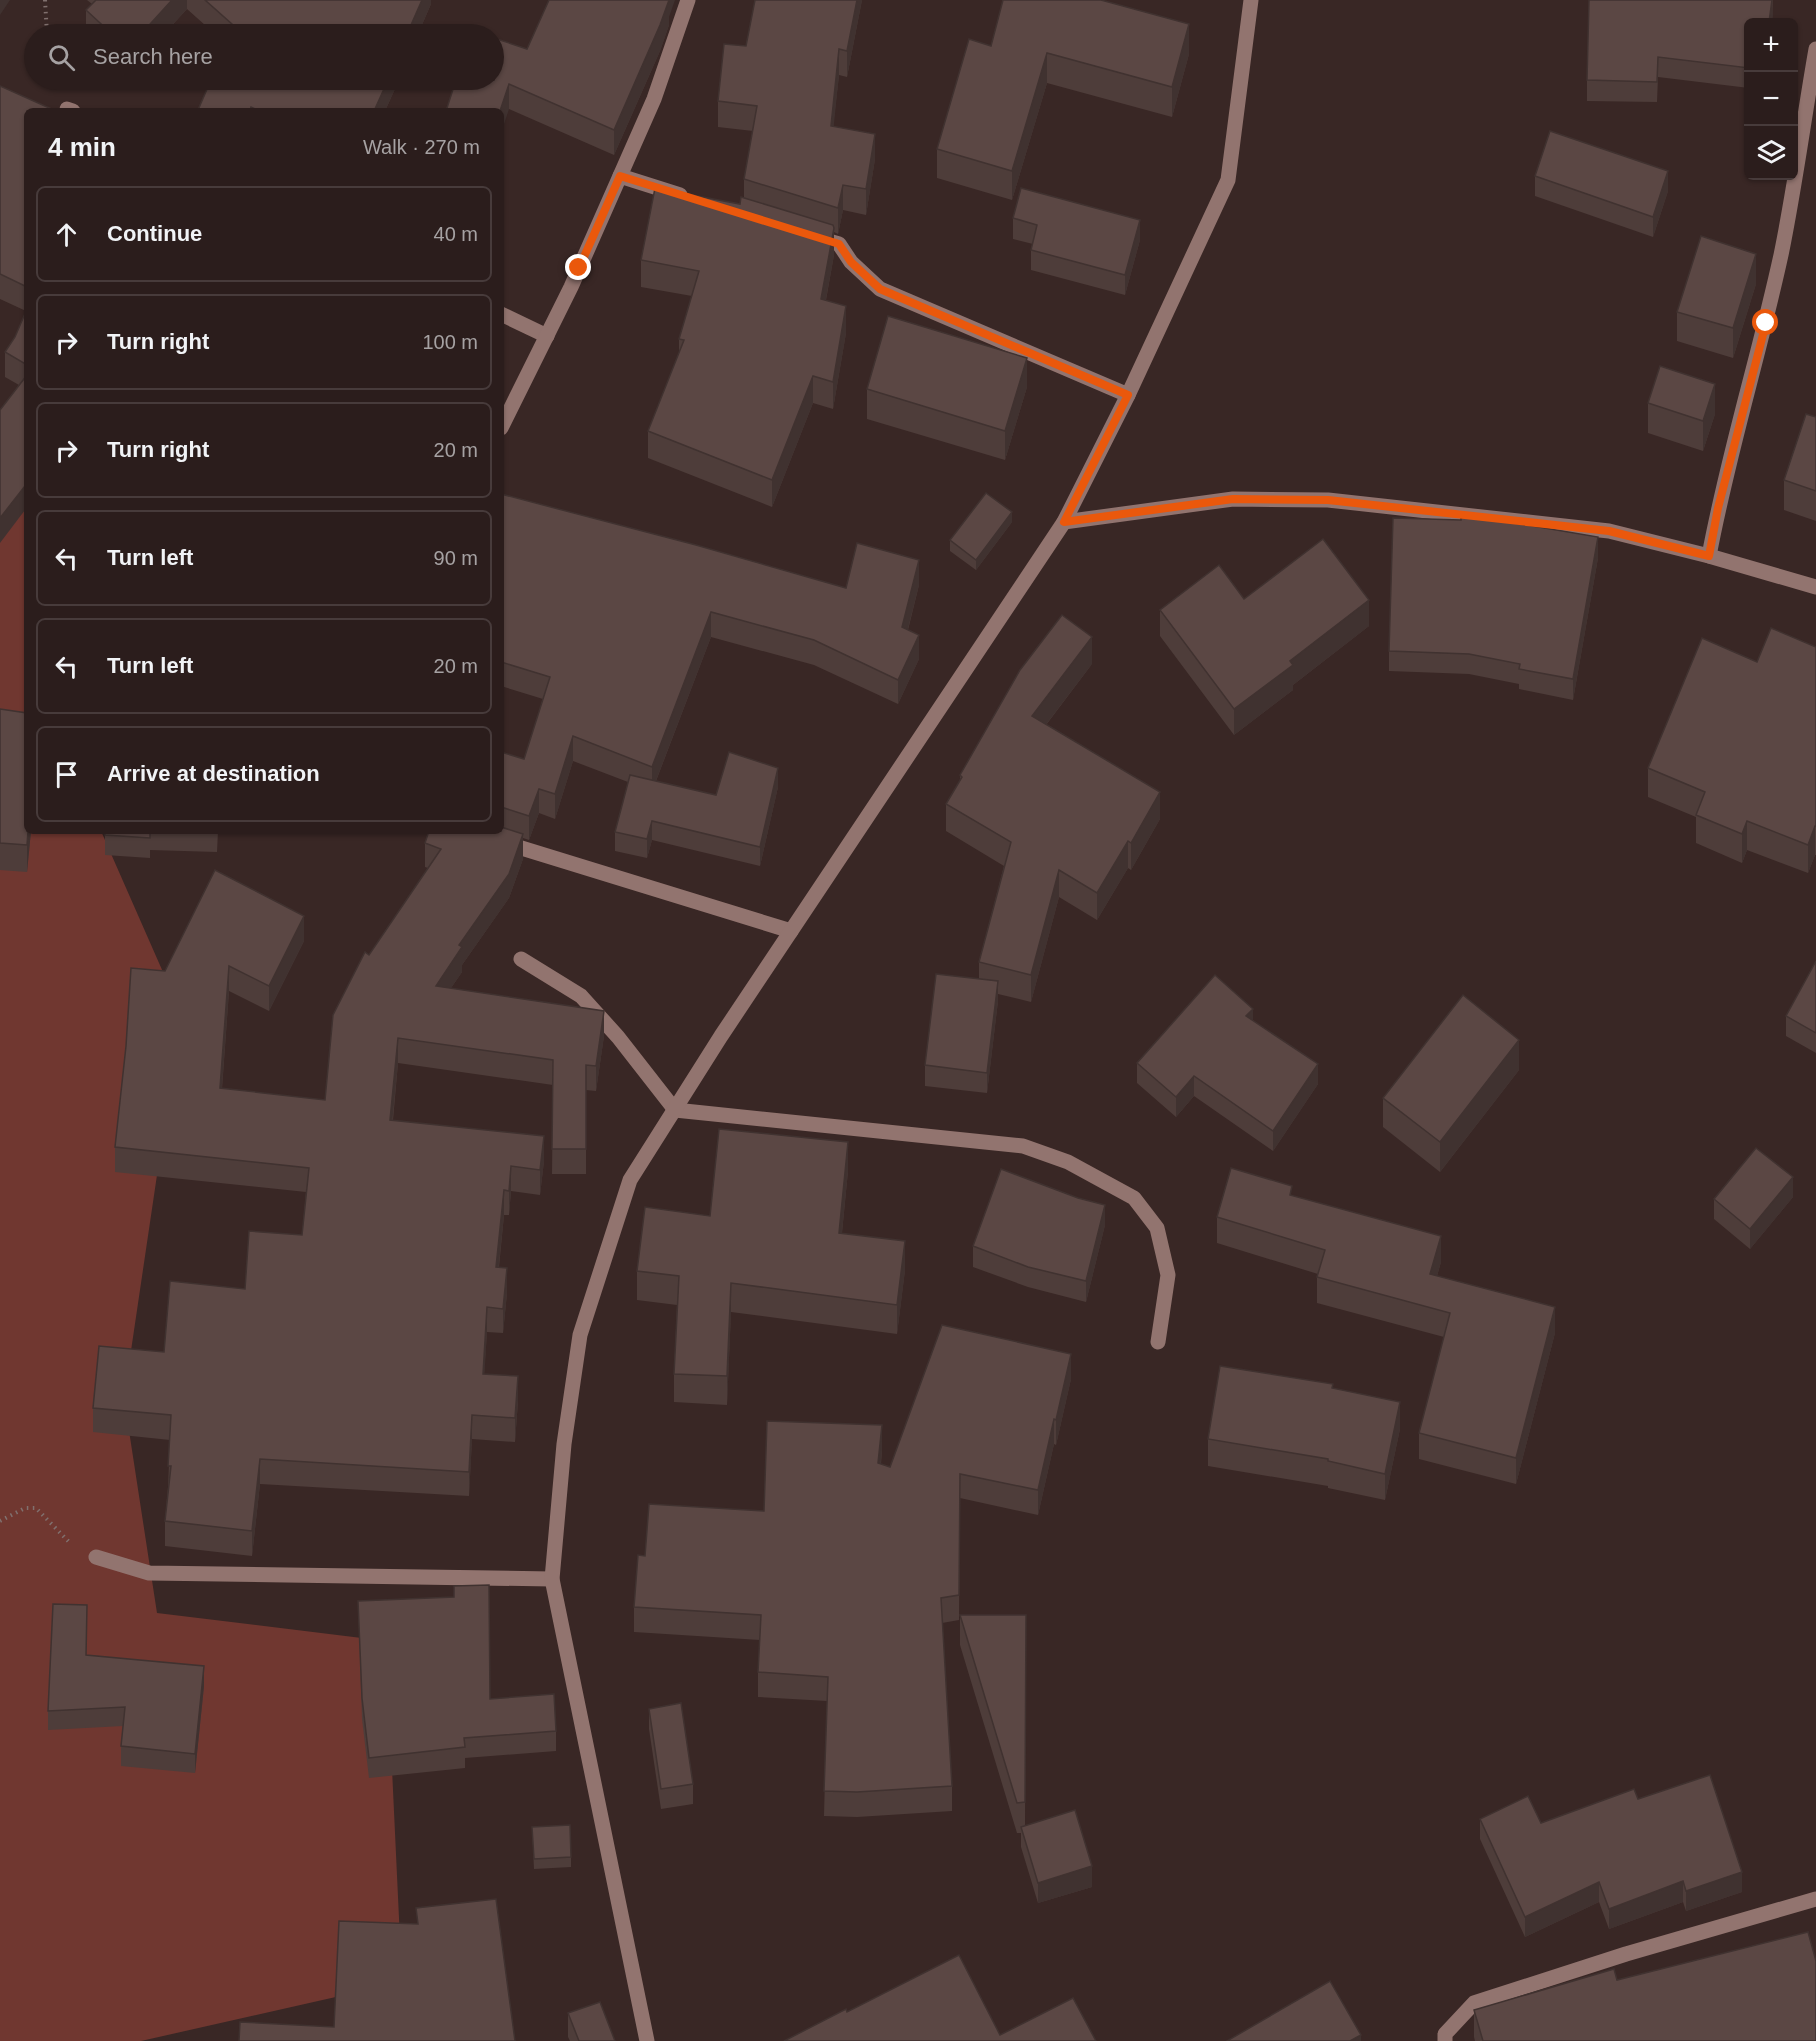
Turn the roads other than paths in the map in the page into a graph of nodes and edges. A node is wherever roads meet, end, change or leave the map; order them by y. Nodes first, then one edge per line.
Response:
1 (688, 0) edge
2 (1251, 0) edge
3 (1816, 50) edge
4 (620, 176) junction
5 (696, 200) edge
6 (806, 234) edge
7 (504, 315) edge
8 (547, 336) junction
9 (1128, 395) junction
10 (504, 422) edge
11 (1064, 522) junction
12 (1709, 556) junction
13 (1816, 588) edge
14 (476, 834) edge
15 (791, 931) junction
16 (520, 959) dead end
17 (675, 1110) junction
18 (1158, 1342) dead end
19 (96, 1557) road end
20 (552, 1579) junction
21 (1816, 1899) edge
22 (647, 2041) edge
23 (1445, 2041) edge

1 - 4 street
2 - 9 street
3 - 12 street
4 - 5 street
4 - 8 street
6 - 9 street
7 - 8 street
8 - 10 street
9 - 11 street
11 - 12 street
11 - 15 street
12 - 13 street
14 - 15 street
15 - 17 street
16 - 17 street
17 - 18 street
17 - 20 street
19 - 20 street
20 - 22 street
21 - 23 street

